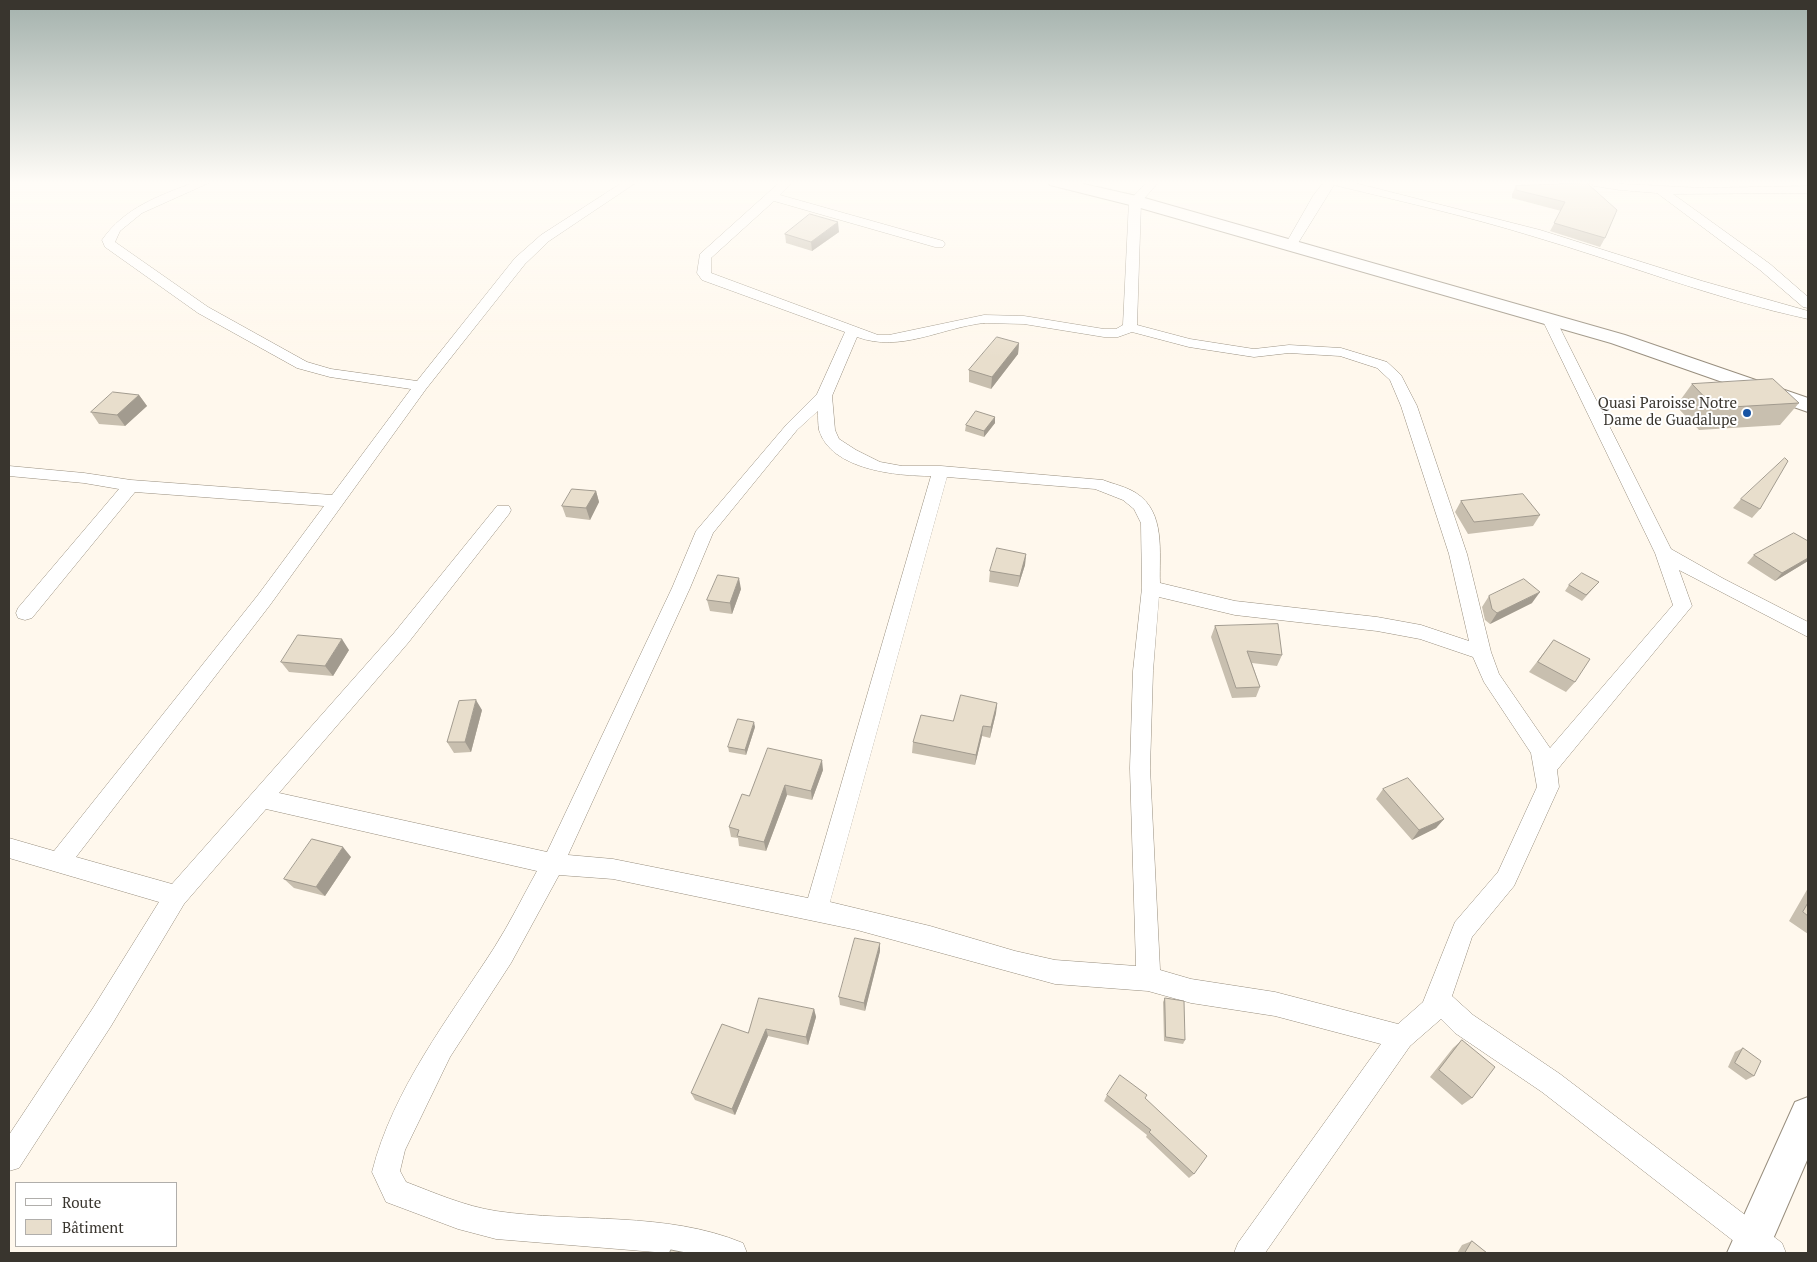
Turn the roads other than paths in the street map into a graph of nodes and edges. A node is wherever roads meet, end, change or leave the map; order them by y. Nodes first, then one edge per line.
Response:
1 (108, 241) edge
2 (541, 241) edge
3 (722, 241) edge
4 (928, 241) edge
5 (1133, 241) edge
6 (1272, 241) edge
7 (1293, 241) edge
8 (1561, 241) edge
9 (1729, 241) edge
10 (939, 244) dead end
11 (1290, 246) junction
12 (1808, 304) edge
13 (1808, 315) edge
14 (1549, 320) junction
15 (1130, 327) junction
16 (853, 330) junction
17 (421, 386) junction
18 (824, 396) junction
19 (1808, 405) edge
20 (9, 471) edge
21 (941, 471) junction
22 (132, 486) junction
23 (336, 501) junction
24 (503, 510) dead end
25 (1664, 553) junction
26 (1151, 588) junction
27 (25, 613) dead end
28 (1808, 630) edge
29 (1481, 652) junction
30 (1546, 768) junction
31 (260, 798) junction
32 (9, 848) edge
33 (59, 861) junction
34 (553, 864) junction
35 (176, 896) junction
36 (816, 911) junction
37 (1148, 980) junction
38 (1438, 1000) junction
39 (1401, 1037) junction
40 (1808, 1114) edge
41 (9, 1158) edge
42 (1757, 1249) edge
43 (733, 1253) edge
44 (1248, 1253) edge

1 - 17 street
2 - 17 street
3 - 16 street
4 - 10 street
5 - 15 street
6 - 11 street
7 - 11 street
8 - 13 street
9 - 12 street
11 - 14 street
14 - 19 street
14 - 25 street
15 - 16 street
15 - 29 street
16 - 18 street
17 - 23 street
18 - 21 street
18 - 34 street
20 - 22 street
21 - 26 street
21 - 36 street
22 - 23 street
22 - 27 street
23 - 33 street
24 - 31 street
25 - 28 street
25 - 30 street
26 - 29 street
26 - 37 street
29 - 30 street
30 - 38 street
31 - 34 street
31 - 35 street
32 - 33 street
33 - 35 street
34 - 36 street
34 - 43 street
35 - 41 street
36 - 37 street
37 - 39 street
38 - 39 street
38 - 42 street
39 - 44 street
40 - 42 street

